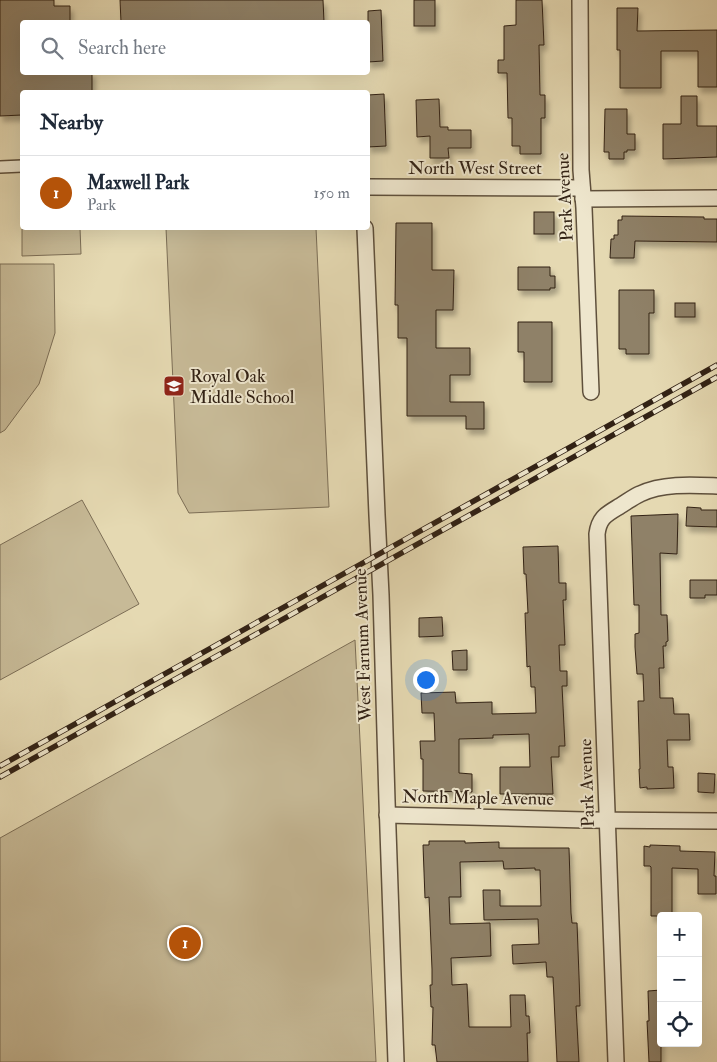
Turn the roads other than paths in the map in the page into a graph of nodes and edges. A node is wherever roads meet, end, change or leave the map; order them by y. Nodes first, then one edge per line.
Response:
1 (580, 0) edge
2 (20, 166) edge
3 (0, 167) edge
4 (370, 187) edge
5 (583, 193) junction
6 (717, 198) edge
7 (365, 230) edge
8 (591, 392) dead end
9 (717, 486) edge
10 (387, 815) junction
11 (607, 820) junction
12 (717, 822) edge
13 (396, 1062) edge
14 (616, 1062) edge

1 - 5 street, Park Avenue
2 - 3 street
4 - 5 street, North West Street
5 - 6 street, North West Street
5 - 8 street, Park Avenue
7 - 10 street, West Farnum Avenue
9 - 11 street, Park Avenue
10 - 11 street, North Maple Avenue
10 - 13 street, West Farnum Avenue
11 - 12 street, North Maple Avenue
11 - 14 street, Park Avenue

